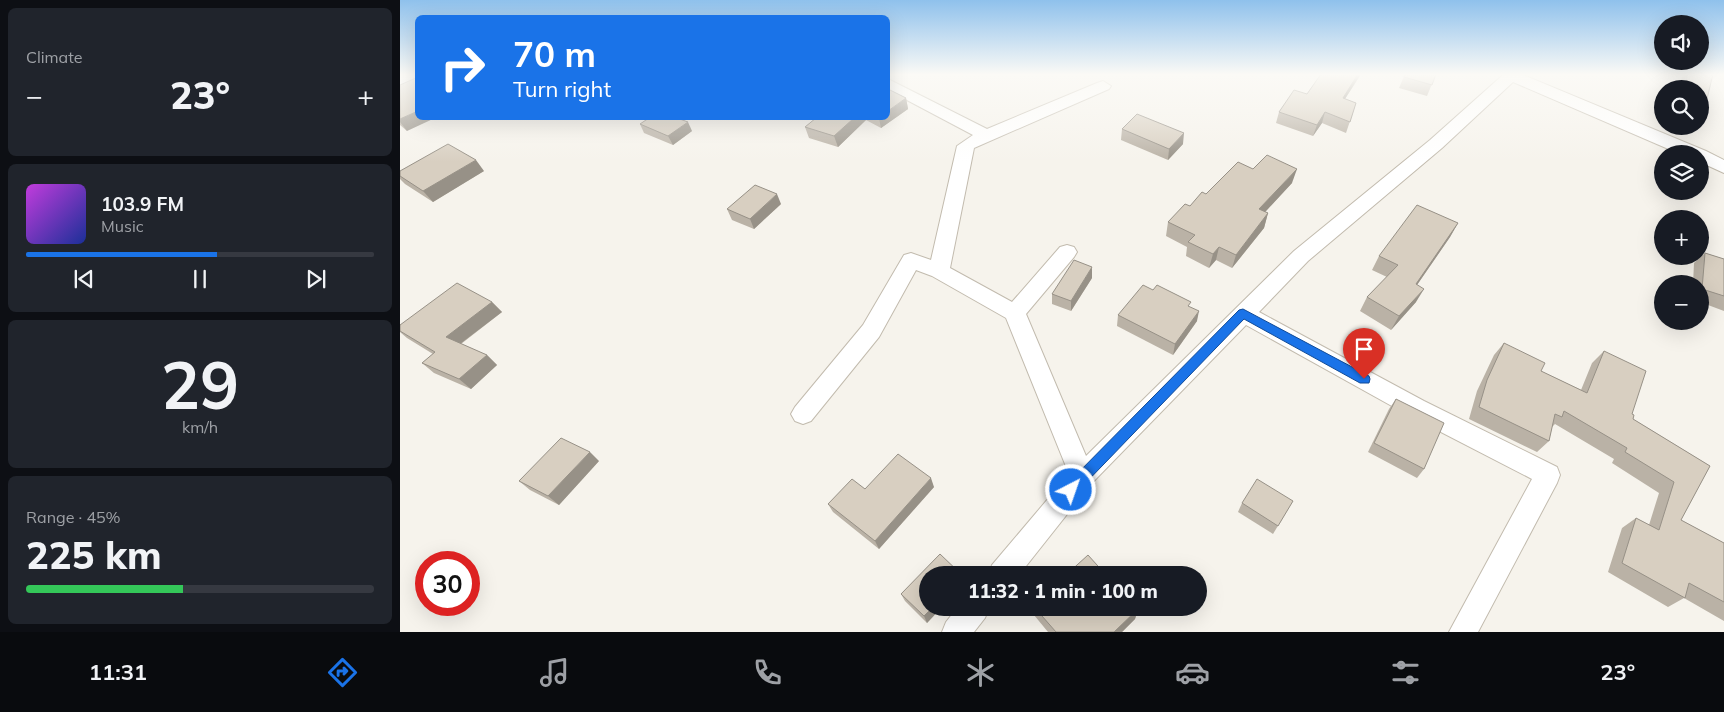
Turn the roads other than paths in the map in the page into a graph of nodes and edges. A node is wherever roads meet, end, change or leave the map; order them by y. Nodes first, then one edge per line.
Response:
1 (925, 103) edge
2 (1063, 103) edge
3 (1481, 103) edge
4 (1578, 103) edge
5 (988, 136) junction
6 (1675, 145) edge
7 (1709, 160) edge
8 (1724, 167) edge
9 (1067, 252) dead end
10 (939, 271) junction
11 (1014, 313) junction
12 (1243, 313) junction
13 (803, 414) dead end
14 (1082, 476) junction
15 (1009, 566) edge
16 (969, 616) edge
17 (956, 632) edge
18 (1463, 632) edge

1 - 5 street
2 - 5 street
3 - 12 street
4 - 6 street
5 - 10 street
7 - 8 street
9 - 11 street
10 - 11 street
10 - 13 street
11 - 14 street
12 - 14 street
12 - 18 street
14 - 15 street
16 - 17 street

